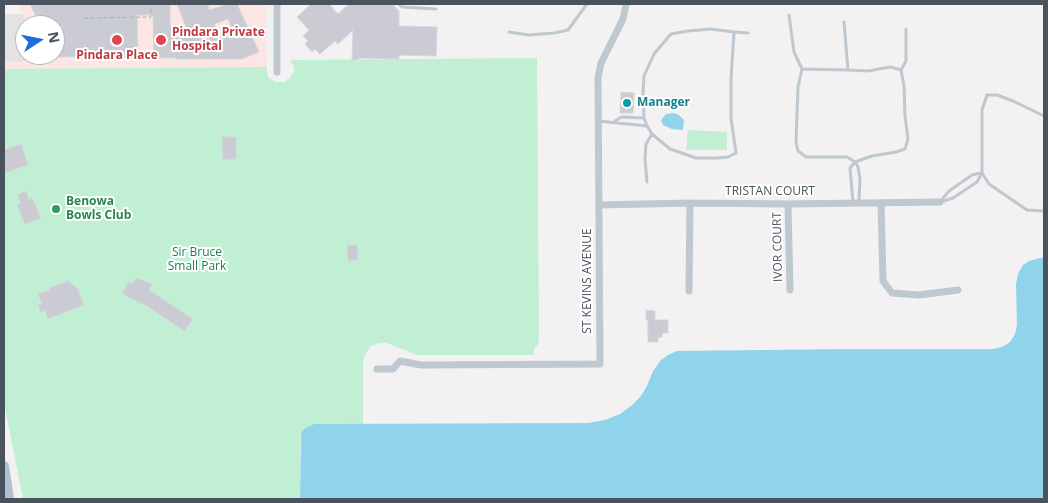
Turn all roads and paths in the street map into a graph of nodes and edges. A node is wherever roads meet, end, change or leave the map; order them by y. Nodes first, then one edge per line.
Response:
1 (277, 4) edge
2 (399, 4) edge
3 (587, 4) edge
4 (626, 4) edge
5 (151, 7) dead end
6 (436, 9) dead end
7 (789, 14) dead end
8 (84, 18) dead end
9 (844, 22) dead end
10 (906, 29) dead end
11 (509, 32) dead end
12 (734, 32) junction
13 (748, 33) dead end
14 (802, 69) junction
15 (848, 70) junction
16 (901, 70) junction
17 (277, 72) dead end
18 (1044, 116) edge
19 (644, 118) junction
20 (598, 121) junction
21 (614, 123) junction
22 (647, 126) junction
23 (652, 134) junction
24 (855, 162) junction
25 (982, 173) junction
26 (647, 182) dead end
27 (940, 202) junction
28 (690, 203) junction
29 (856, 203) junction
30 (882, 203) junction
31 (788, 204) junction
32 (599, 205) junction
33 (1044, 211) edge
34 (790, 290) dead end
35 (958, 290) dead end
36 (689, 291) dead end
37 (377, 369) dead end
38 (4, 466) edge
39 (10, 499) edge

1 - 17 street
2 - 6 lane
3 - 11 lane
4 - 20 street, ST KEVINS AVENUE
5 - 8 path
7 - 14 lane
9 - 15 lane
10 - 16 lane
12 - 13 lane
12 - 19 lane
12 - 23 lane
14 - 15 lane
14 - 24 lane
15 - 16 lane
16 - 24 lane
18 - 25 lane
19 - 21 lane
19 - 22 lane
20 - 21 lane
20 - 32 street, ST KEVINS AVENUE
21 - 22 lane
22 - 23 lane
23 - 26 lane
24 - 29 lane
24 - 29 lane
25 - 27 lane
25 - 27 lane
25 - 33 lane
27 - 30 street, TRISTAN COURT
28 - 31 street, TRISTAN COURT
28 - 32 street, TRISTAN COURT
28 - 36 street
29 - 30 street, TRISTAN COURT
29 - 31 street, TRISTAN COURT
30 - 35 street
31 - 34 street, IVOR COURT
32 - 37 street, ST KEVINS AVENUE
38 - 39 main road

